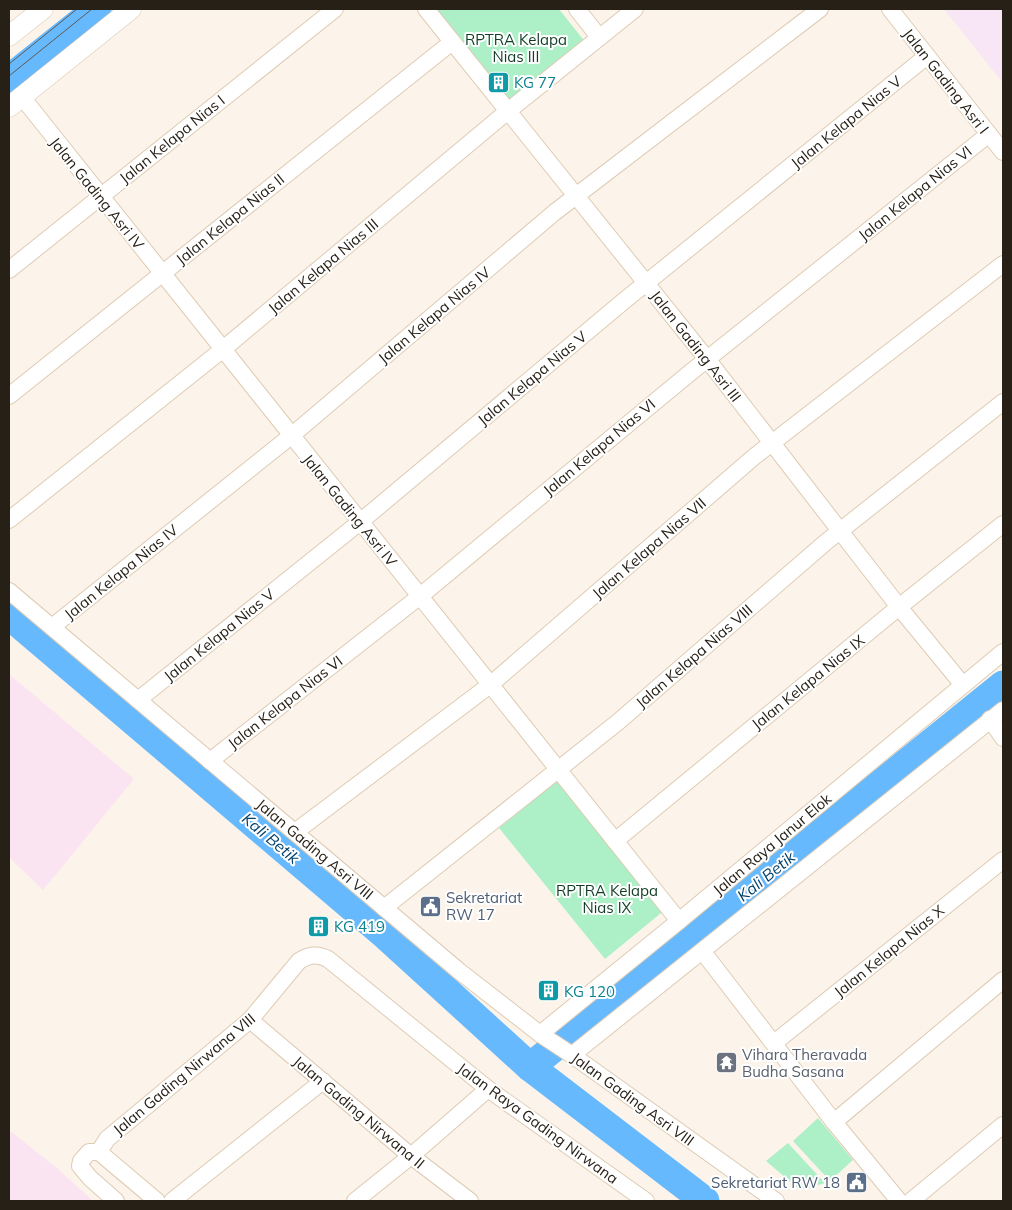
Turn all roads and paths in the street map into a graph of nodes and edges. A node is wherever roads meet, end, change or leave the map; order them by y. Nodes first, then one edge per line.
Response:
1 (43, 9) edge
2 (131, 9) edge
3 (336, 9) edge
4 (426, 9) edge
5 (577, 9) edge
6 (635, 9) edge
7 (820, 9) edge
8 (890, 9) edge
9 (9, 36) edge
10 (599, 37) junction
11 (452, 42) junction
12 (927, 56) junction
13 (15, 102) edge
14 (508, 111) junction
15 (989, 134) junction
16 (1003, 152) edge
17 (577, 195) junction
18 (100, 197) junction
19 (1003, 264) edge
20 (9, 270) edge
21 (162, 274) junction
22 (647, 284) junction
23 (222, 350) junction
24 (707, 359) junction
25 (9, 396) edge
26 (1003, 402) edge
27 (291, 436) junction
28 (772, 444) junction
29 (9, 520) edge
30 (360, 522) junction
31 (1003, 524) edge
32 (840, 531) junction
33 (9, 591) edge
34 (419, 596) junction
35 (899, 607) junction
36 (52, 627) junction
37 (1003, 652) edge
38 (490, 685) junction
39 (963, 685) junction
40 (138, 700) junction
41 (997, 715) edge
42 (1003, 738) edge
43 (210, 761) junction
44 (558, 770) junction
45 (295, 832) junction
46 (615, 841) junction
47 (1003, 860) edge
48 (384, 908) junction
49 (679, 922) junction
50 (703, 952) junction
51 (1003, 980) edge
52 (250, 1020) junction
53 (541, 1035) junction
54 (431, 1043) joint
55 (774, 1043) junction
56 (571, 1055) junction
57 (323, 1081) junction
58 (488, 1089) junction
59 (834, 1122) junction
60 (1003, 1125) edge
61 (99, 1152) junction
62 (411, 1156) junction
63 (116, 1201) edge
64 (157, 1201) edge
65 (172, 1201) edge
66 (355, 1201) edge
67 (470, 1201) edge
68 (646, 1201) edge
69 (776, 1201) edge
70 (899, 1201) edge
71 (911, 1201) edge

1 - 9 street
2 - 13 street
3 - 18 street, Jalan Kelapa Nias I
4 - 11 street, Jalan Gading Asri III
5 - 10 street
6 - 10 street, Jalan Kelapa Nias III
7 - 17 street, Jalan Kelapa Nias IV
8 - 12 street, Jalan Gading Asri I
10 - 14 street, Jalan Kelapa Nias III
11 - 14 street, Jalan Gading Asri III
11 - 21 street, Jalan Kelapa Nias II
12 - 15 street, Jalan Gading Asri I
12 - 22 street, Jalan Kelapa Nias V
13 - 18 street, Jalan Gading Asri IV
14 - 17 street, Jalan Gading Asri III
14 - 23 street, Jalan Kelapa Nias III
15 - 16 street, Jalan Gading Asri I
15 - 24 street, Jalan Kelapa Nias VI
17 - 22 street, Jalan Gading Asri III
17 - 27 street, Jalan Kelapa Nias IV
18 - 20 street, Jalan Kelapa Nias I
18 - 21 street, Jalan Gading Asri IV
19 - 28 street, Jalan Kelapa Nias VII
21 - 23 street, Jalan Gading Asri IV
21 - 25 street, Jalan Kelapa Nias II
22 - 24 street, Jalan Gading Asri III
22 - 30 street, Jalan Kelapa Nias V
23 - 27 street, Jalan Gading Asri IV
23 - 29 street, Jalan Kelapa Nias III
24 - 28 street, Jalan Gading Asri III
24 - 34 street, Jalan Kelapa Nias VI
26 - 32 street, Jalan Kelapa Nias VIII
27 - 30 street, Jalan Gading Asri IV
27 - 36 street, Jalan Kelapa Nias IV
28 - 32 street, Jalan Gading Asri III
28 - 38 street, Jalan Kelapa Nias VII
30 - 34 street, Jalan Gading Asri IV
30 - 40 street, Jalan Kelapa Nias V
31 - 35 street, Jalan Kelapa Nias IX
32 - 35 street, Jalan Gading Asri III
32 - 44 street, Jalan Kelapa Nias VIII
33 - 36 street, Jalan Gading Asri VIII
34 - 38 street, Jalan Gading Asri IV
34 - 43 street, Jalan Kelapa Nias VI
35 - 39 street, Jalan Gading Asri III
35 - 46 street, Jalan Kelapa Nias IX
36 - 40 street, Jalan Gading Asri VIII
37 - 39 street, Jalan Raya Janur Elok
38 - 44 street, Jalan Gading Asri IV
38 - 45 street, Jalan Kelapa Nias VII
39 - 49 street, Jalan Raya Janur Elok
40 - 43 street, Jalan Gading Asri VIII
41 - 42 street
41 - 50 street
43 - 45 street, Jalan Gading Asri VIII
44 - 46 street, Jalan Gading Asri IV
44 - 48 street, Jalan Kelapa Nias VIII
45 - 48 street, Jalan Gading Asri VIII
46 - 49 street, Jalan Gading Asri IV
47 - 55 street, Jalan Kelapa Nias X
48 - 53 street, Jalan Gading Asri VIII
49 - 53 street, Jalan Raya Janur Elok
50 - 55 street
50 - 56 street
51 - 59 street
52 - 54 street, Jalan Gading Nirwana VIII
52 - 57 street, Jalan Gading Nirwana II
52 - 61 street, Jalan Gading Nirwana VIII
53 - 56 street, Jalan Gading Asri VIII
54 - 58 street, Jalan Raya Gading Nirwana
55 - 59 street
56 - 69 street, Jalan Gading Asri VIII
57 - 62 street, Jalan Gading Nirwana II
57 - 65 street
58 - 62 street
58 - 68 street, Jalan Raya Gading Nirwana
59 - 70 street
60 - 71 street
61 - 63 street, Jalan Gading Nirwana VIII
61 - 64 street
62 - 66 street
62 - 67 street, Jalan Gading Nirwana II

